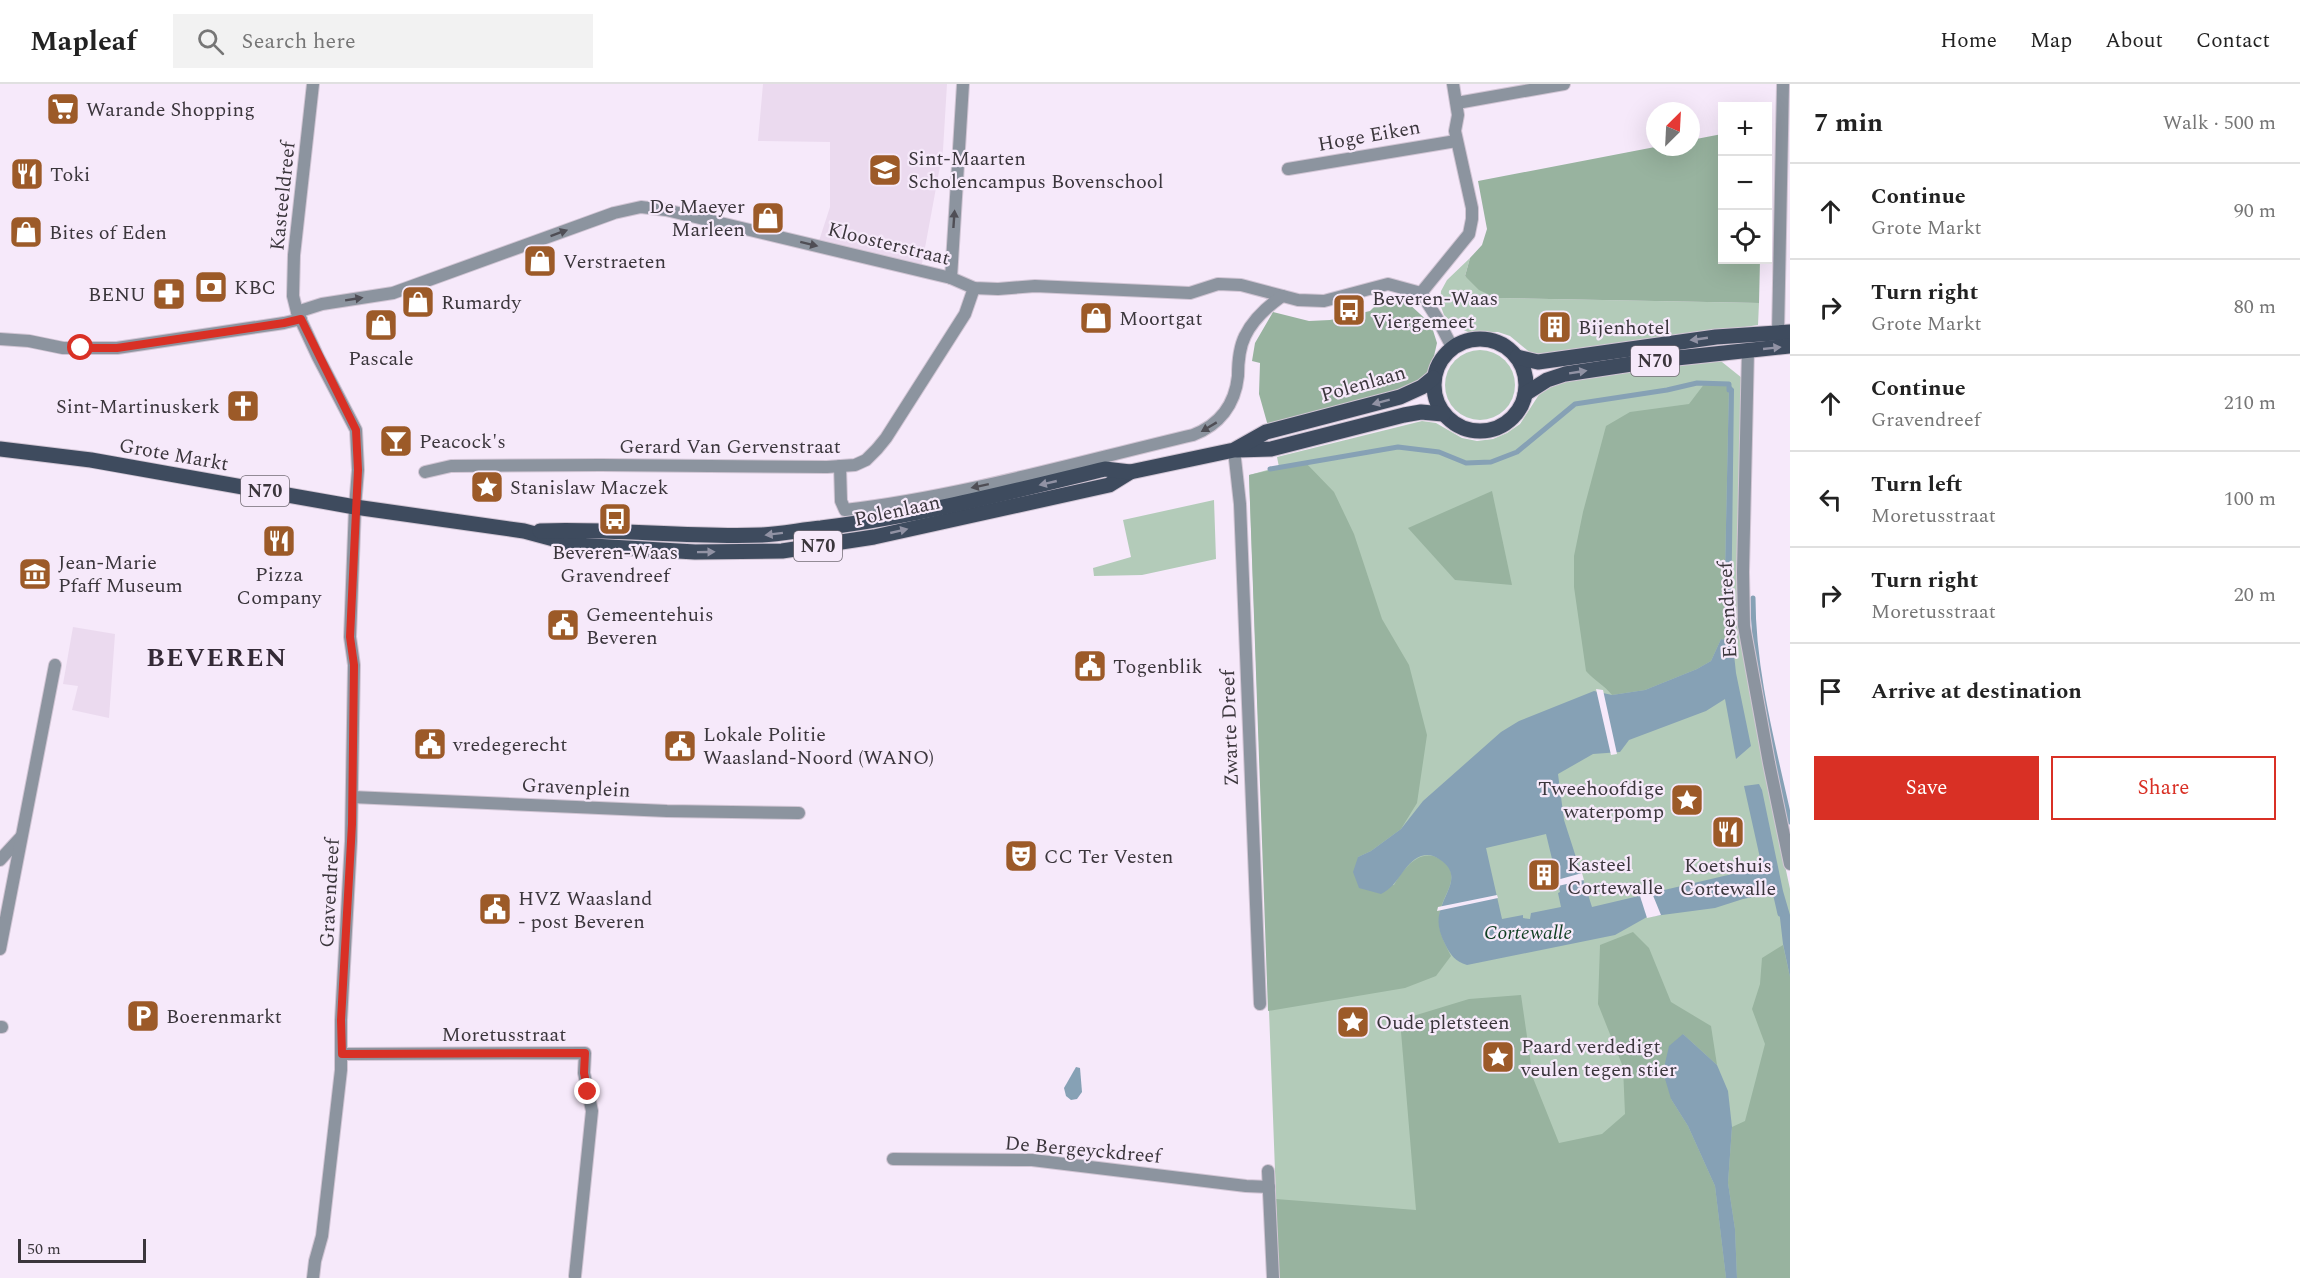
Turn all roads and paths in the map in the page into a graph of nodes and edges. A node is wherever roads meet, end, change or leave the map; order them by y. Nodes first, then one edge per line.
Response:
1 (313, 84) edge
2 (963, 84) edge
3 (1453, 84) edge
4 (1564, 84) edge
5 (1783, 84) edge
6 (1457, 103) junction
7 (1456, 141) junction
8 (1288, 169) dead end
9 (951, 278) junction
10 (975, 288) junction
11 (1421, 293) junction
12 (1282, 296) junction
13 (299, 315) junction
14 (1784, 332) edge
15 (0, 339) edge
16 (1790, 346) edge
17 (1452, 347) junction
18 (1748, 350) junction
19 (1517, 357) junction
20 (1433, 378) junction
21 (1526, 394) junction
22 (1443, 414) junction
23 (0, 449) edge
24 (1234, 450) junction
25 (840, 466) junction
26 (425, 472) dead end
27 (355, 507) junction
28 (55, 665) dead end
29 (352, 797) junction
30 (798, 813) dead end
31 (22, 836) junction
32 (0, 860) edge
33 (1790, 864) edge
34 (0, 950) edge
35 (1260, 1004) dead end
36 (342, 1054) junction
37 (893, 1159) dead end
38 (1268, 1171) dead end
39 (1269, 1187) junction
40 (575, 1276) dead end
41 (313, 1278) edge
42 (1273, 1278) edge

1 - 13 street, Kasteeldreef
9 -> 2 street
3 - 6 street
4 - 6 street
5 - 14 street
6 - 7 street
7 - 8 street, Hoge Eiken
7 - 11 street
9 - 10 street, Kloosterstraat
13 -> 9 street, Kloosterstraat
10 - 12 street, Kloosterstraat
10 - 25 street, Gerard Van Gervenstraat
11 - 12 street, Kloosterstraat
11 - 17 street
12 -> 25 street, Polenlaan
13 - 15 street
13 - 27 street
14 -> 19 main road, N70
18 -> 16 main road, N70
17 - 19 main road, N70
17 - 20 main road, N70
21 -> 18 main road, N70
18 - 33 street, Essendreef
19 - 21 main road
20 - 22 main road
20 -> 24 main road, Polenlaan / N70
21 - 22 main road, N70
22 - 24 main road, Polenlaan / N70
23 - 27 main road, Grote Markt / N70
24 - 27 main road, Polenlaan / N70
24 - 35 street, Zwarte Dreef
25 - 26 street, Gerard Van Gervenstraat
27 - 29 street, Gravendreef
28 - 31 street
29 - 30 street, Gravenplein
29 - 36 street, Gravendreef
31 - 32 street
31 - 34 street
36 - 40 street, Moretusstraat
36 - 41 street, Gravendreef
37 - 39 street, De Bergeyckdreef
38 - 39 street
39 - 42 street

